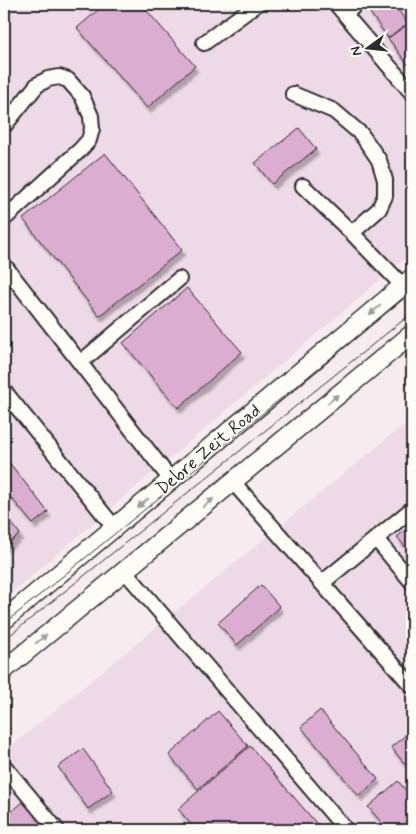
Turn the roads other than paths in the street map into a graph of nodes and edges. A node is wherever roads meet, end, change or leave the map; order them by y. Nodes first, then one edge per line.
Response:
1 (257, 4) edge
2 (356, 4) edge
3 (340, 9) edge
4 (204, 43) dead end
5 (412, 92) edge
6 (293, 94) dead end
7 (4, 126) edge
8 (304, 186) dead end
9 (4, 219) edge
10 (352, 233) junction
11 (4, 265) edge
12 (179, 279) dead end
13 (408, 282) edge
14 (412, 334) edge
15 (80, 363) junction
16 (4, 391) edge
17 (171, 480) junction
18 (233, 482) junction
19 (412, 509) edge
20 (114, 527) junction
21 (376, 539) junction
22 (124, 570) junction
23 (412, 582) edge
24 (322, 583) junction
25 (4, 620) edge
26 (4, 670) edge
27 (412, 686) edge
28 (4, 766) edge
29 (57, 830) edge
30 (346, 830) edge

1 - 4 street
2 - 3 street
3 - 5 street
6 - 10 street
7 - 9 street
8 - 10 street
10 - 13 street
11 - 15 street
12 - 15 street
13 -> 17 main road, Debre Zeit Road
18 -> 14 main road
15 - 17 street
16 - 20 street
17 -> 20 main road, Debre Zeit Road
22 -> 18 main road
18 - 24 street
19 - 21 street
20 - 25 main road, Debre Zeit Road
21 - 23 street
21 - 24 street
26 -> 22 main road
22 - 30 street
24 - 27 street
28 - 29 street

